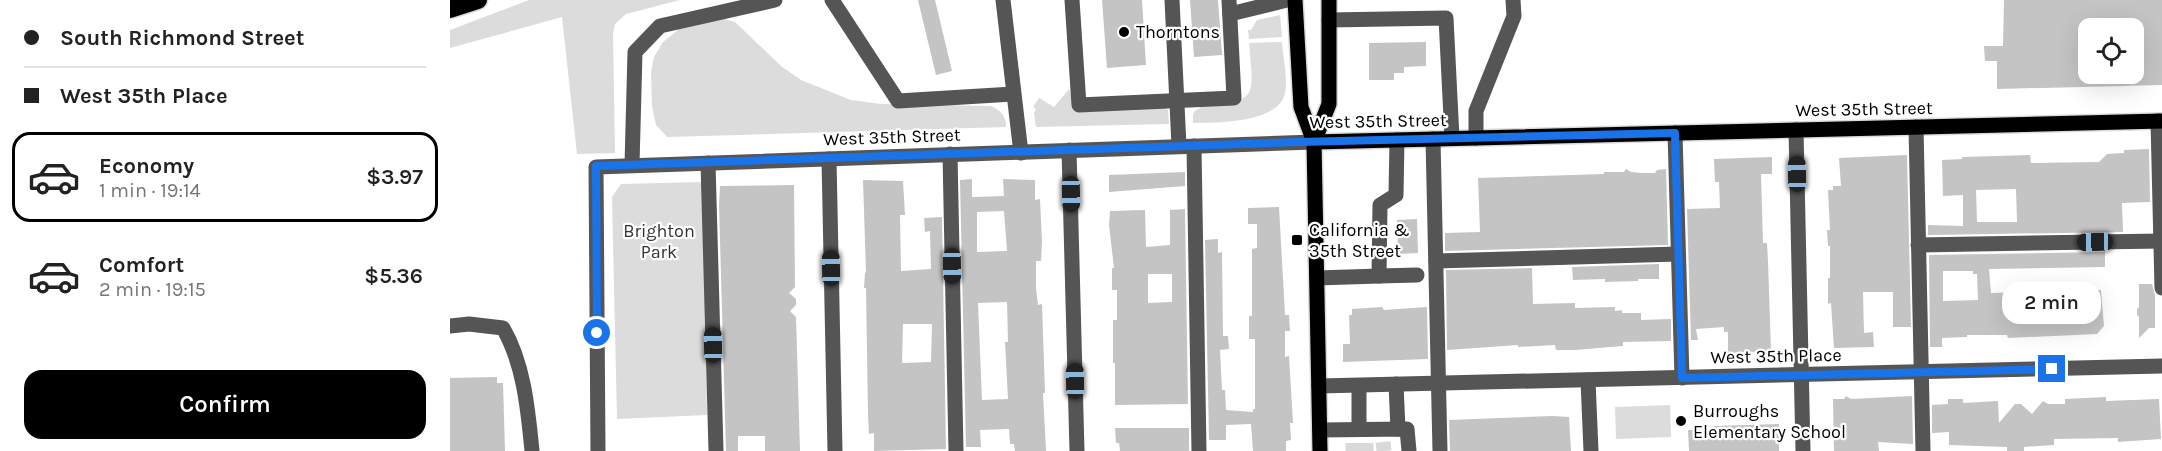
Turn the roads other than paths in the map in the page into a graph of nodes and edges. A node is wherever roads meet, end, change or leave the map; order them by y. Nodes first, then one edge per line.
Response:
1 (464, 0) edge
2 (478, 0) edge
3 (775, 0) edge
4 (832, 0) edge
5 (1003, 0) edge
6 (1072, 0) edge
7 (1172, 0) edge
8 (1287, 0) edge
9 (1295, 0) edge
10 (1329, 0) edge
11 (1513, 0) edge
12 (1229, 7) edge
13 (450, 8) edge
14 (1329, 20) junction
15 (1013, 94) junction
16 (1177, 100) junction
17 (2160, 121) edge
18 (1916, 127) junction
19 (1796, 130) junction
20 (1675, 133) junction
21 (1452, 138) junction
22 (1476, 138) junction
23 (1434, 139) junction
24 (1397, 140) junction
25 (1314, 142) junction
26 (1186, 146) junction
27 (1069, 150) junction
28 (1021, 153) junction
29 (950, 154) junction
30 (829, 159) junction
31 (708, 163) junction
32 (632, 165) junction
33 (2161, 241) edge
34 (1918, 245) junction
35 (1678, 255) junction
36 (1436, 261) junction
37 (1417, 275) dead end
38 (1378, 276) junction
39 (1317, 278) junction
40 (2162, 288) edge
41 (450, 326) edge
42 (2162, 366) edge
43 (1921, 372) junction
44 (1802, 375) junction
45 (1682, 378) junction
46 (1588, 380) junction
47 (1438, 383) junction
48 (1396, 384) junction
49 (1319, 386) junction
50 (1359, 386) junction
51 (1320, 430) junction
52 (1388, 433) junction
53 (1359, 435) junction
54 (532, 451) edge
55 (598, 451) edge
56 (716, 451) edge
57 (835, 451) edge
58 (956, 451) edge
59 (1077, 451) edge
60 (1199, 451) edge
61 (1320, 451) edge
62 (1409, 451) edge
63 (1440, 451) edge
64 (1591, 451) edge
65 (1803, 451) edge
66 (1923, 451) edge

1 - 13 highway
2 - 13 highway
3 - 32 street
4 - 15 street
5 - 15 street
6 - 16 street
7 - 16 street
8 - 12 street
9 - 25 main road
10 - 14 main road
11 - 22 street
12 - 16 street
14 - 21 street
14 - 25 main road
15 - 28 street
16 - 26 street
17 - 18 main road, West 35th Street
17 - 33 street
18 - 19 main road, West 35th Street
18 - 34 street
19 - 20 main road, West 35th Street
19 - 44 street
20 - 22 main road, West 35th Street
20 - 35 street
21 - 22 main road, West 35th Street
21 - 23 main road, West 35th Street
23 - 24 main road, West 35th Street
23 - 36 street
24 - 25 main road, West 35th Street
24 - 38 street
25 - 26 street, West 35th Street
25 - 39 main road
26 - 27 street, West 35th Street
26 - 60 street
27 - 28 street, West 35th Street
27 - 59 street
28 - 29 street, West 35th Street
29 - 30 street, West 35th Street
29 - 58 street
30 - 31 street, West 35th Street
30 - 57 street
31 - 32 street, West 35th Street
31 - 56 street
32 - 55 street, West 35th Street
33 - 34 street
33 - 40 street
34 - 43 street
35 - 36 street
35 - 45 street
36 - 47 street
37 - 38 street
38 - 39 street
39 - 49 main road
41 - 54 street
42 - 43 street, West 35th Place
43 - 44 street, West 35th Place
43 - 66 street
44 - 45 street, West 35th Place
44 - 65 street
45 - 46 street, West 35th Place
46 - 47 street, West 35th Place
46 - 64 street
47 - 48 street, West 35th Place
47 - 63 street
48 - 50 street, West 35th Place
48 - 52 street
49 - 50 street, West 35th Place
49 - 51 main road
50 - 53 street
51 - 53 street
51 - 61 main road
52 - 53 street
52 - 62 street

